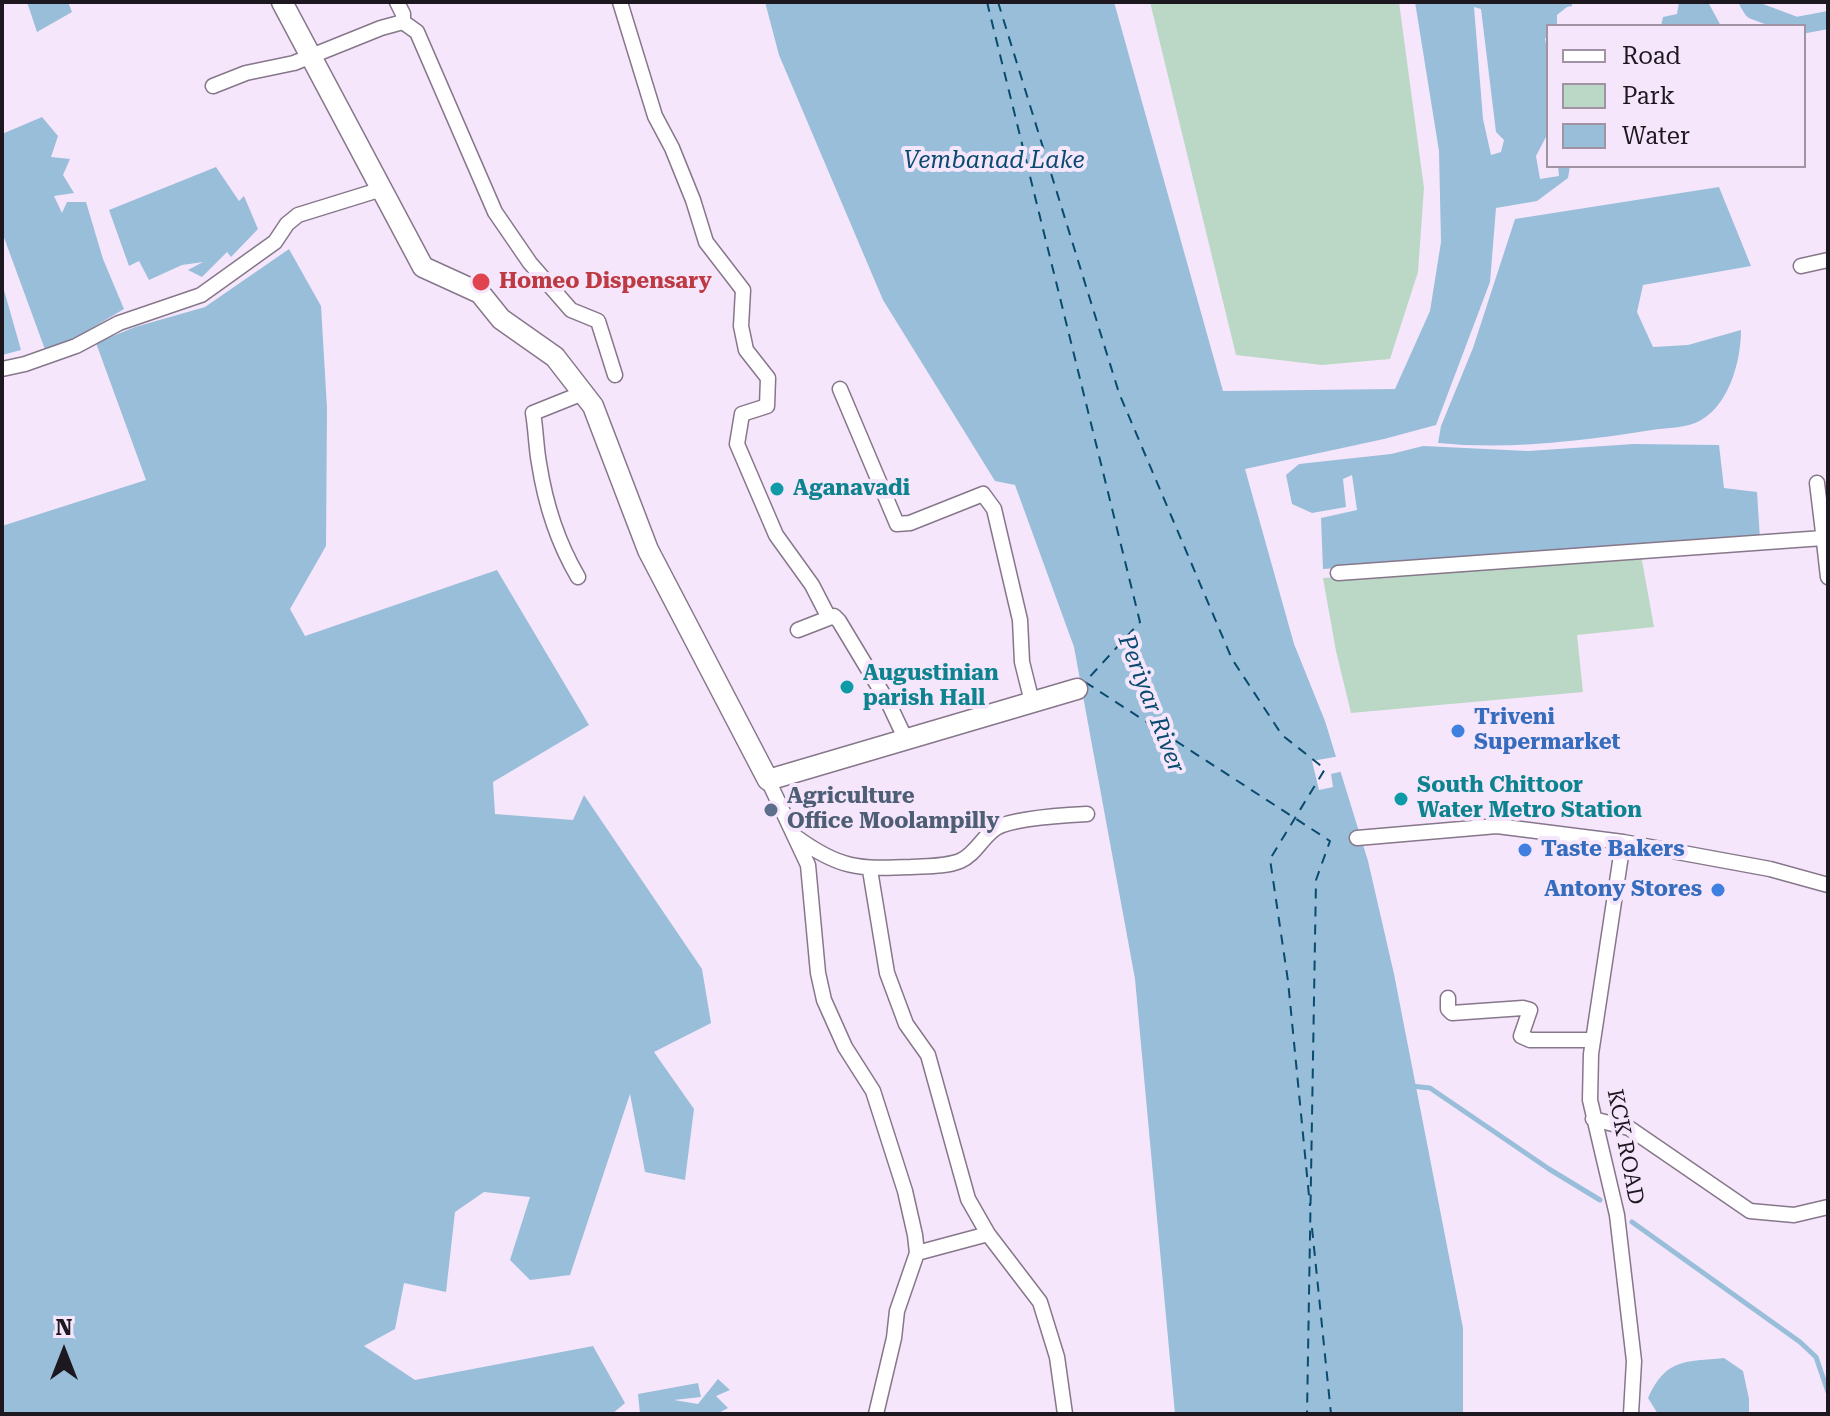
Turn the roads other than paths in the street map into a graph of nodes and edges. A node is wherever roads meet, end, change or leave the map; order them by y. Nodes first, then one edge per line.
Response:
1 (282, 2) edge
2 (397, 2) edge
3 (620, 2) edge
4 (403, 22) junction
5 (312, 55) junction
6 (213, 86) dead end
7 (382, 189) junction
8 (1828, 260) edge
9 (1801, 266) dead end
10 (2, 369) edge
11 (615, 375) dead end
12 (840, 389) dead end
13 (583, 393) junction
14 (1817, 483) dead end
15 (1824, 529) edge
16 (1338, 573) dead end
17 (578, 577) dead end
18 (1828, 577) edge
19 (829, 618) junction
20 (798, 630) dead end
21 (1077, 689) dead end
22 (1032, 702) junction
23 (906, 740) junction
24 (768, 780) junction
25 (1087, 814) dead end
26 (796, 837) junction
27 (1357, 838) dead end
28 (1623, 842) junction
29 (870, 870) junction
30 (1828, 885) edge
31 (1448, 998) dead end
32 (1593, 1040) junction
33 (1593, 1119) junction
34 (1828, 1207) edge
35 (988, 1234) junction
36 (917, 1253) junction
37 (876, 1414) edge
38 (1065, 1414) edge
39 (1631, 1414) edge

1 - 5 street
2 - 4 street
3 - 19 street
4 - 5 street
4 - 11 street
5 - 6 street
5 - 7 street
7 - 10 street
7 - 13 street
8 - 9 street
12 - 22 street
13 - 17 street
13 - 24 street
14 - 15 street
15 - 16 street
15 - 18 street
19 - 20 street
19 - 23 street
21 - 22 street
22 - 23 street
23 - 24 street
24 - 26 street
25 - 29 street
26 - 29 street
26 - 36 street
27 - 28 street
28 - 30 street
28 - 32 street, KCK ROAD
29 - 35 street
31 - 32 street
32 - 33 street, KCK ROAD
33 - 34 street
33 - 39 street, KCK ROAD
35 - 36 street
35 - 38 street
36 - 37 street

